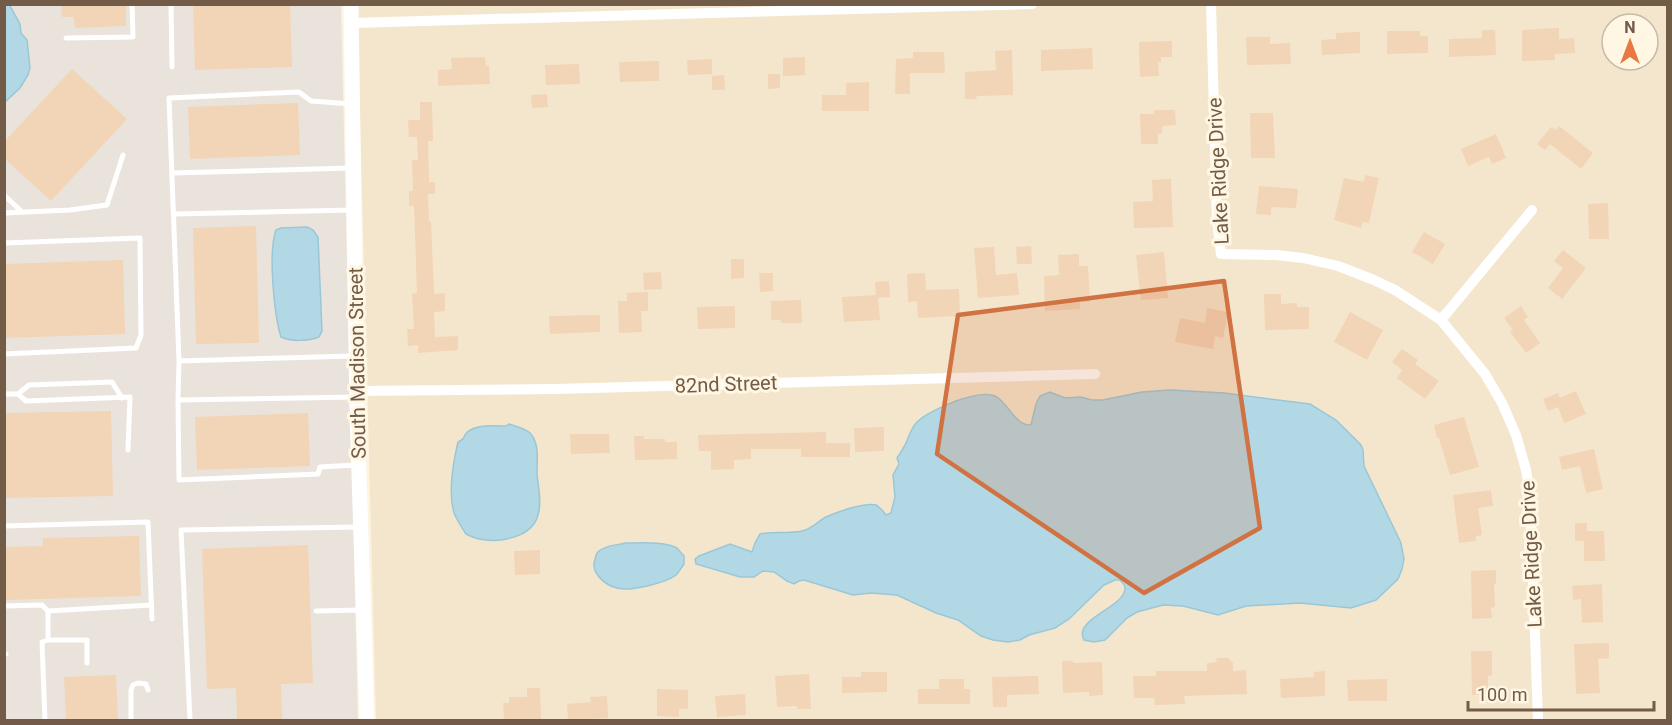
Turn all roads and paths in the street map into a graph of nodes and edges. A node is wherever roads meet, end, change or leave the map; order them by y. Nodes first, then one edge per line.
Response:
1 (132, 4) edge
2 (171, 4) edge
3 (351, 4) edge
4 (1032, 4) edge
5 (1210, 4) edge
6 (352, 23) junction
7 (66, 38) dead end
8 (172, 67) dead end
9 (353, 104) junction
10 (123, 156) dead end
11 (354, 168) junction
12 (172, 173) junction
13 (4, 195) edge
14 (354, 210) junction
15 (1532, 210) dead end
16 (22, 212) junction
17 (4, 213) edge
18 (174, 214) junction
19 (4, 243) edge
20 (1441, 320) junction
21 (4, 354) edge
22 (356, 356) junction
23 (179, 361) junction
24 (1095, 374) dead end
25 (4, 394) edge
26 (18, 394) junction
27 (357, 394) junction
28 (122, 398) junction
29 (178, 400) junction
30 (128, 450) dead end
31 (358, 465) junction
32 (4, 526) edge
33 (360, 527) junction
34 (151, 605) junction
35 (4, 606) edge
36 (363, 610) junction
37 (48, 611) junction
38 (316, 611) dead end
39 (152, 619) dead end
40 (48, 640) junction
41 (87, 663) dead end
42 (148, 690) dead end
43 (45, 720) edge
44 (131, 720) edge
45 (190, 720) edge
46 (367, 720) edge
47 (1538, 720) edge

1 - 7 lane
2 - 8 lane
3 - 6 street, South Madison Street
4 - 6 street
5 - 20 street, Lake Ridge Drive
6 - 9 street, South Madison Street
9 - 11 street, South Madison Street
9 - 12 lane
10 - 16 lane
11 - 12 lane
11 - 14 street, South Madison Street
12 - 18 lane
13 - 16 lane
14 - 18 lane
14 - 22 street, South Madison Street
15 - 20 street
16 - 17 lane
18 - 23 lane
19 - 21 lane
20 - 47 street, Lake Ridge Drive
22 - 23 lane
22 - 27 street, South Madison Street
23 - 29 lane
24 - 27 street, 82nd Street
25 - 26 lane
26 - 28 lane
26 - 28 lane
27 - 29 lane
27 - 31 street, South Madison Street
28 - 30 lane
29 - 31 lane
31 - 33 street, South Madison Street
32 - 34 lane
33 - 36 street, South Madison Street
33 - 45 lane
34 - 37 lane
34 - 39 lane
35 - 37 lane
36 - 38 lane
36 - 46 street, South Madison Street
37 - 40 lane
40 - 41 lane
40 - 43 lane
42 - 44 lane

